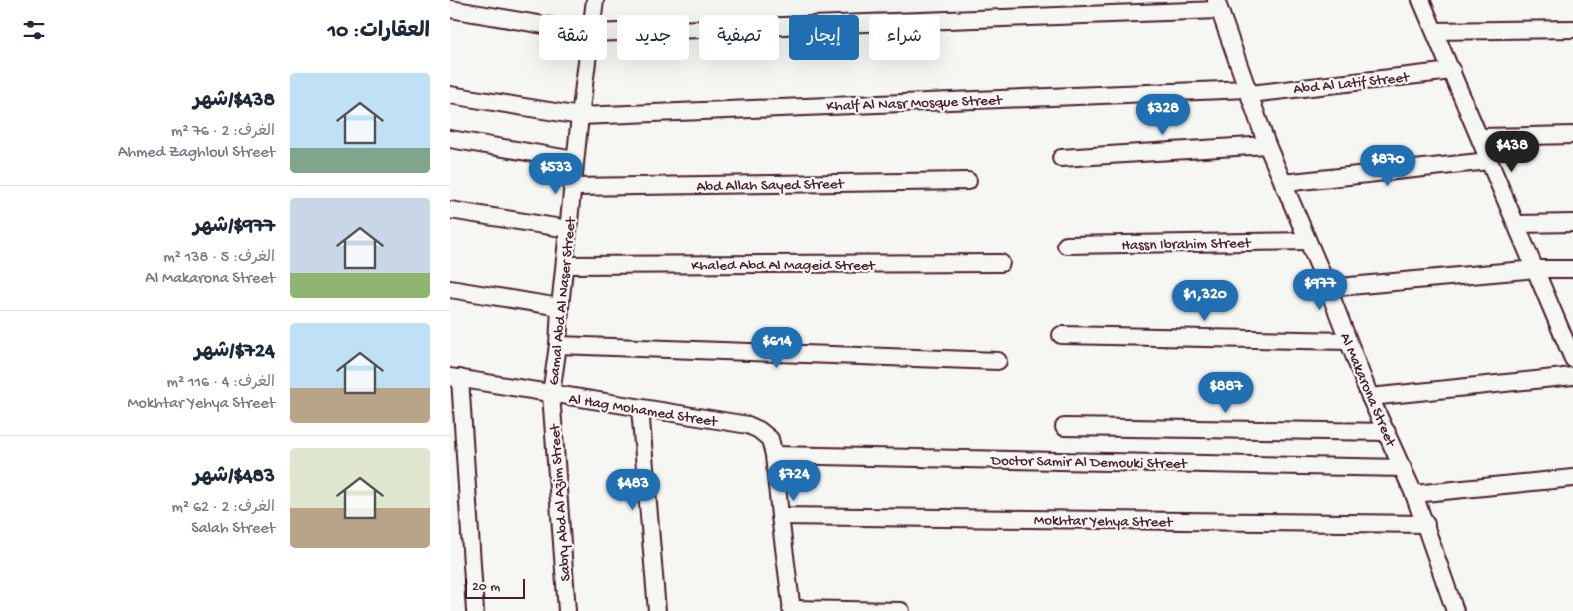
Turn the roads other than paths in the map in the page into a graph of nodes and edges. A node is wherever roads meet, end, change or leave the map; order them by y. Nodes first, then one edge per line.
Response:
1 (595, 0) edge
2 (1421, 0) edge
3 (1218, 5) edge
4 (450, 9) edge
5 (593, 15) edge
6 (539, 24) edge
7 (1573, 29) edge
8 (1435, 31) junction
9 (607, 32) edge
10 (587, 60) edge
11 (1452, 71) junction
12 (1249, 91) junction
13 (450, 95) edge
14 (580, 116) junction
15 (1573, 135) edge
16 (1480, 137) junction
17 (450, 139) edge
18 (1267, 145) junction
19 (1061, 158) dead end
20 (576, 160) junction
21 (1490, 160) junction
22 (968, 180) dead end
23 (1283, 183) junction
24 (573, 187) junction
25 (450, 210) edge
26 (1573, 222) edge
27 (1517, 224) junction
28 (568, 229) junction
29 (1307, 241) junction
30 (1066, 245) dead end
31 (1001, 263) dead end
32 (565, 264) junction
33 (1536, 269) junction
34 (1573, 269) edge
35 (1328, 288) junction
36 (450, 289) edge
37 (560, 307) junction
38 (1061, 335) dead end
39 (1348, 341) junction
40 (558, 345) junction
41 (1573, 359) edge
42 (998, 361) dead end
43 (1573, 376) edge
44 (455, 378) edge
45 (551, 394) junction
46 (1370, 396) junction
47 (640, 408) junction
48 (1064, 427) dead end
49 (1387, 432) junction
50 (774, 455) junction
51 (1403, 468) junction
52 (1573, 478) edge
53 (1414, 494) junction
54 (780, 516) junction
55 (1426, 524) junction
56 (792, 610) edge
57 (475, 611) edge
58 (567, 611) edge
59 (657, 611) edge
60 (901, 611) edge
61 (1455, 611) edge

1 - 5 street, Gamal Abd Al Naser Street
2 - 8 street
3 - 9 street
3 - 12 street, Al Makarona Street
4 - 6 street
7 - 8 street
8 - 11 street
10 - 14 street, Gamal Abd Al Naser Street
11 - 12 street, Abd Al Latif Street
11 - 16 street
12 - 14 street, Khalf Al Nasr Mosque Street
12 - 18 street, Al Makarona Street
13 - 14 street, Khalf Al Nasr Mosque Street
14 - 20 street, Gamal Abd Al Naser Street
15 - 16 street
16 - 21 street
17 - 20 street
18 - 19 street
18 - 23 street, Al Makarona Street
20 - 24 street, Gamal Abd Al Naser Street
21 - 23 street
21 - 27 street
22 - 24 street, Abd Allah Sayed Street
23 - 29 street, Al Makarona Street
24 - 28 street, Gamal Abd Al Naser Street
25 - 28 street
26 - 27 street
27 - 33 street
28 - 32 street, Gamal Abd Al Naser Street
29 - 30 street, Hassn Ibrahim Street
29 - 35 street, Al Makarona Street
31 - 32 street, Khaled Abd Al Mageid Street
32 - 37 street, Gamal Abd Al Naser Street
33 - 34 street
33 - 35 street
33 - 41 street
35 - 39 street, Al Makarona Street
36 - 37 street
37 - 40 street, Gamal Abd Al Naser Street
38 - 39 street
39 - 46 street, Al Makarona Street
40 - 42 street
40 - 45 street, Gamal Abd Al Naser Street
43 - 46 street
44 - 45 street, Al Hag Mohamed Street
44 - 57 street
45 - 47 street, Al Hag Mohamed Street
45 - 58 street, Sabry Abd Al Azim Street
46 - 49 street, Al Makarona Street
47 - 50 street, Al Hag Mohamed Street
47 - 59 street
48 - 49 street
49 - 51 street, Al Makarona Street
50 - 51 street, Doctor Samir Al Demouki Street
50 - 54 street
51 - 53 street, Al Makarona Street
52 - 53 street
53 - 55 street, Al Makarona Street
54 - 55 street, Mokhtar Yehya Street
54 - 56 street
55 - 61 street, Al Makarona Street
56 - 60 street

